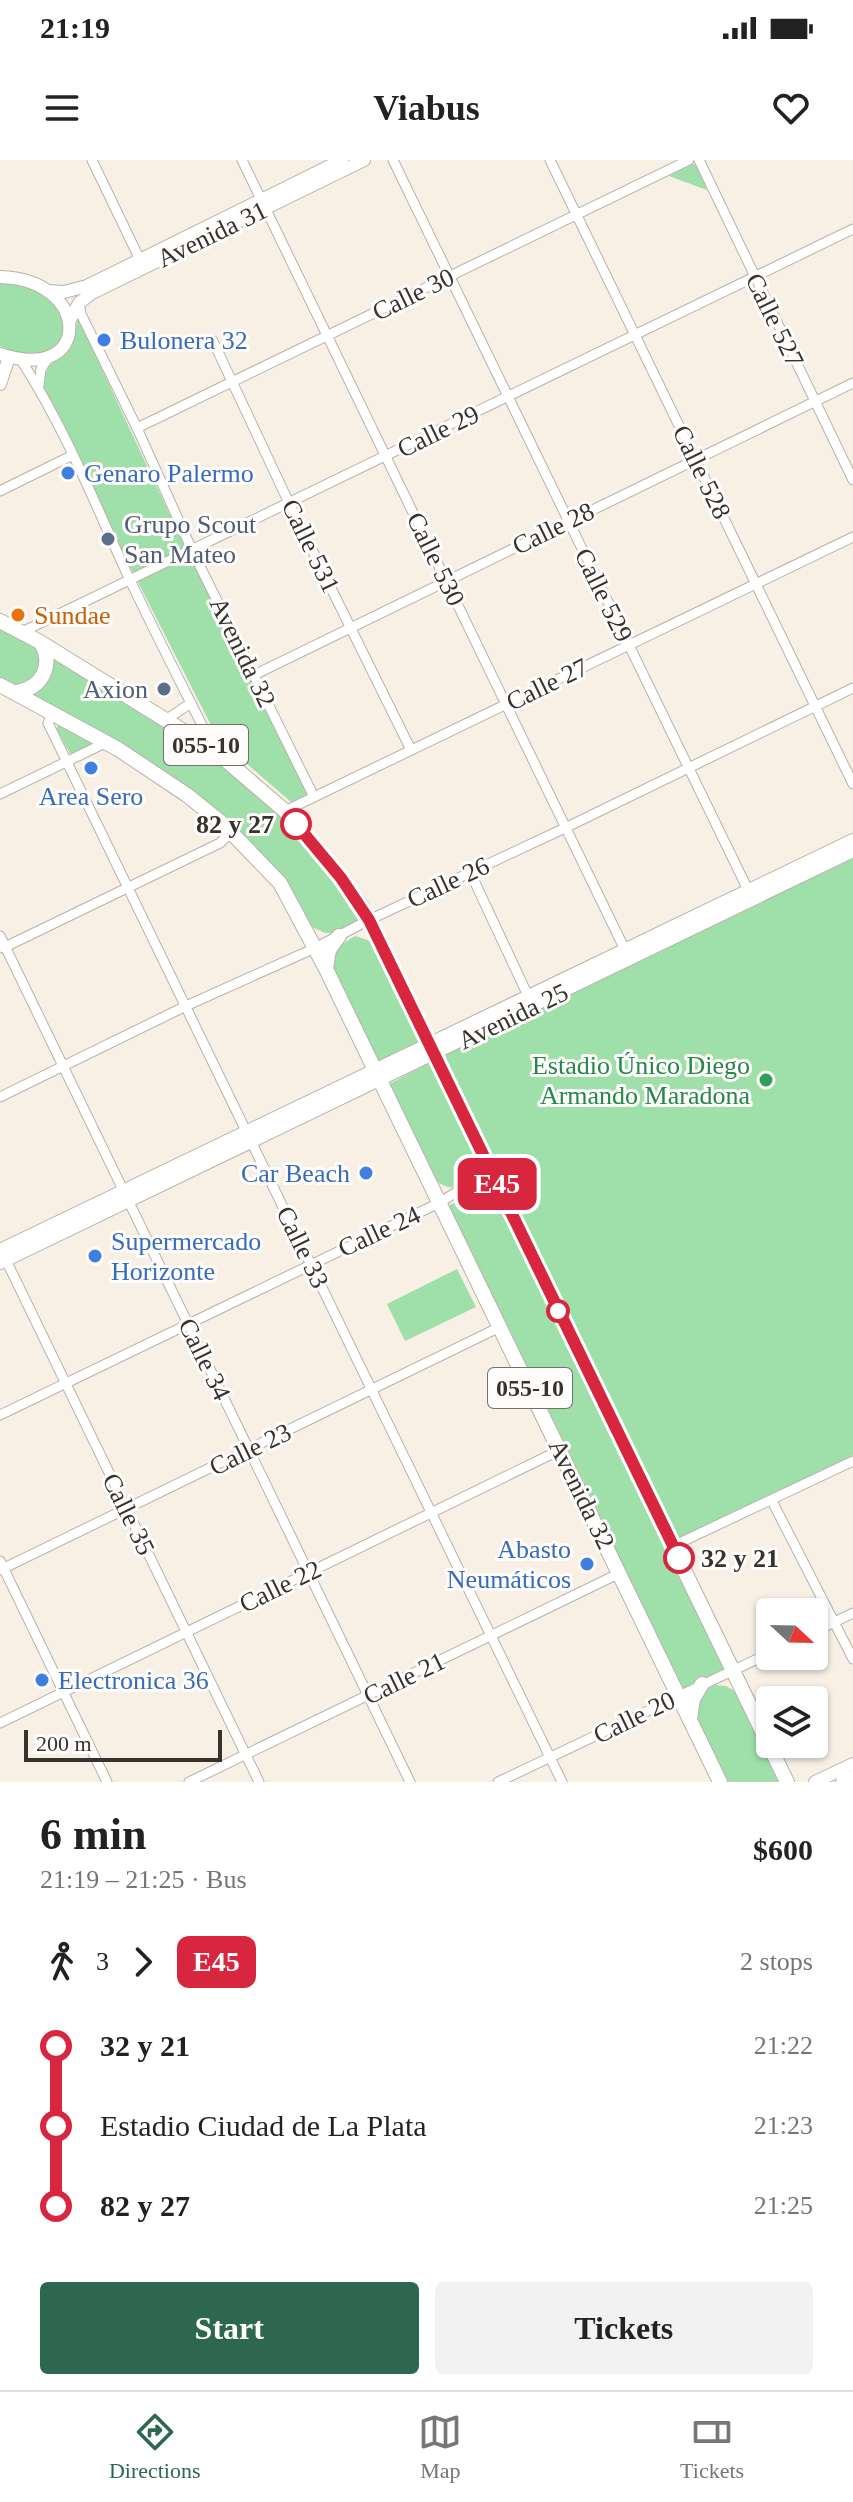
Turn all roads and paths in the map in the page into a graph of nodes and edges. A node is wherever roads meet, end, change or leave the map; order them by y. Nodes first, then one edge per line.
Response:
1 (92, 160) edge
2 (242, 160) edge
3 (342, 160) edge
4 (364, 160) edge
5 (393, 160) edge
6 (550, 160) edge
7 (689, 160) edge
8 (699, 160) edge
9 (326, 164) edge
10 (263, 204) junction
11 (576, 215) junction
12 (853, 229) edge
13 (142, 263) junction
14 (0, 270) edge
15 (451, 275) junction
16 (6, 278) edge
17 (755, 278) junction
18 (48, 291) junction
19 (79, 303) junction
20 (70, 322) junction
21 (91, 334) junction
22 (328, 336) junction
23 (636, 336) junction
24 (213, 341) dead end
25 (6, 356) edge
26 (48, 358) junction
27 (232, 382) junction
28 (853, 383) edge
29 (0, 384) edge
30 (40, 389) junction
31 (510, 396) junction
32 (815, 401) junction
33 (137, 428) junction
34 (73, 455) junction
35 (385, 457) junction
36 (695, 459) junction
37 (853, 480) edge
38 (0, 491) edge
39 (289, 503) junction
40 (568, 520) junction
41 (853, 537) edge
42 (192, 550) junction
43 (130, 580) junction
44 (446, 580) junction
45 (756, 584) junction
46 (0, 621) edge
47 (351, 627) junction
48 (22, 632) junction
49 (40, 642) junction
50 (628, 645) junction
51 (254, 675) junction
52 (0, 685) edge
53 (853, 688) edge
54 (17, 692) junction
55 (191, 703) junction
56 (505, 704) junction
57 (815, 706) junction
58 (53, 713) junction
59 (167, 719) junction
60 (107, 742) junction
61 (214, 750) junction
62 (411, 750) junction
63 (68, 761) junction
64 (690, 767) junction
65 (853, 784) edge
66 (0, 794) edge
67 (314, 797) junction
68 (285, 811) junction
69 (567, 827) junction
70 (231, 832) junction
71 (853, 840) edge
72 (853, 851) edge
73 (470, 872) junction
74 (128, 887) junction
75 (751, 895) junction
76 (369, 920) junction
77 (0, 936) edge
78 (339, 936) junction
79 (3, 948) edge
80 (315, 948) junction
81 (627, 955) junction
82 (326, 969) junction
83 (530, 1002) junction
84 (186, 1006) junction
85 (431, 1050) junction
86 (63, 1066) junction
87 (377, 1076) junction
88 (0, 1097) edge
89 (249, 1137) junction
90 (485, 1159) junction
91 (126, 1196) junction
92 (439, 1203) junction
93 (2, 1254) edge
94 (311, 1264) junction
95 (188, 1324) junction
96 (500, 1327) junction
97 (66, 1383) junction
98 (372, 1389) junction
99 (0, 1415) edge
100 (249, 1449) junction
101 (560, 1450) junction
102 (853, 1461) edge
103 (772, 1501) junction
104 (127, 1509) junction
105 (432, 1513) junction
106 (673, 1546) junction
107 (1, 1567) edge
108 (309, 1573) junction
109 (620, 1573) junction
110 (853, 1613) edge
111 (834, 1622) junction
112 (828, 1625) edge
113 (186, 1632) junction
114 (491, 1636) junction
115 (853, 1659) edge
116 (756, 1660) edge
117 (734, 1670) junction
118 (702, 1684) junction
119 (63, 1692) junction
120 (368, 1695) junction
121 (678, 1696) junction
122 (690, 1719) junction
123 (0, 1723) edge
124 (246, 1754) junction
125 (550, 1758) junction
126 (853, 1764) edge
127 (853, 1777) edge
128 (107, 1782) edge
129 (189, 1782) edge
130 (259, 1782) edge
131 (410, 1782) edge
132 (498, 1782) edge
133 (562, 1782) edge
134 (720, 1782) edge
135 (787, 1782) edge
136 (815, 1782) edge
137 (842, 1782) edge

1 - 13 street
2 - 10 street, Calle 530
3 - 9 main road, Avenida 31
4 - 10 main road, Avenida 31
5 - 15 street, Calle 529
6 - 11 street, Calle 528
7 - 11 street, Calle 30
8 - 17 street, Calle 527
9 - 10 main road, Avenida 31
10 - 13 main road, Avenida 31
10 - 22 street, Calle 530
11 - 15 street, Calle 30
11 - 23 street, Calle 528
12 - 17 street, Calle 29
13 - 18 main road, Avenida 31
13 - 19 main road, Avenida 31
14 - 16 main road
15 - 22 street, Calle 30
15 - 31 street, Calle 529
16 - 18 main road
17 - 23 street, Calle 29
17 - 32 street, Calle 527
18 - 20 main road
19 - 20 main road
19 - 21 street, Avenida 32
20 - 21 street
20 - 26 main road
21 - 33 street, Avenida 32
22 - 27 street, Calle 30
22 - 35 street, Calle 530
23 - 31 street, Calle 29
23 - 36 street, Calle 528
24 - 27 street, Calle 531
25 - 26 main road
25 - 29 main road
25 - 30 street
26 - 30 street
27 - 33 street, Calle 30
27 - 39 street, Calle 531
28 - 32 street, Calle 28
30 - 34 street
31 - 35 street, Calle 29
31 - 40 street, Calle 529
32 - 36 street, Calle 28
32 - 37 street, Calle 527
33 - 42 street, Avenida 32
34 - 38 street
34 - 43 street
35 - 39 street, Calle 29
35 - 44 street, Calle 530
36 - 40 street, Calle 28
36 - 45 street, Calle 528
39 - 42 street, Calle 29
39 - 47 street, Calle 531
40 - 44 street, Calle 28
40 - 50 street, Calle 529
41 - 45 street, Calle 27
42 - 43 street, Calle 29
42 - 51 street, Avenida 32
43 - 48 street, Calle 29
43 - 55 street
44 - 47 street, Calle 28
44 - 56 street, Calle 530
45 - 50 street, Calle 27
45 - 57 street, Calle 528
46 - 48 highway, 055-10
47 - 51 street, Calle 28
47 - 62 street, Calle 531
48 - 49 highway, 055-10
49 - 54 highway
49 - 59 highway, 055-10
50 - 56 street, Calle 27
50 - 64 street, Calle 529
51 - 67 street, Avenida 32
52 - 54 highway, 055-10
53 - 57 street, Calle 26
54 - 58 highway, 055-10
55 - 59 street
55 - 61 street
56 - 62 street, Calle 27
56 - 69 street, Calle 530
57 - 64 street, Calle 26
57 - 65 street, Calle 528
58 - 60 highway, 055-10
58 - 63 street, Calle 33
59 - 61 highway, 055-10
60 - 63 street
60 - 70 highway, 055-10
61 - 68 highway, 055-10
62 - 67 street, Calle 27
63 - 66 street
63 - 74 street, Calle 33
64 - 69 street, Calle 26
64 - 75 street, Calle 529
67 - 68 street, Calle 27
68 - 76 highway, 055-10
69 - 73 street, Calle 26
69 - 81 street, Calle 530
70 - 74 street
70 - 80 highway, 055-10
71 - 75 main road, Avenida 25
72 - 75 main road, Avenida 25
73 - 76 street, Calle 26
73 - 83 street
74 - 79 street
74 - 84 street, Calle 33
75 - 81 main road, Avenida 25
76 - 78 street, Calle 26
76 - 85 highway, 055-10
77 - 79 street, Calle 34
78 - 80 street, Calle 26
78 - 82 highway
79 - 86 street, Calle 34
80 - 82 highway, Avenida 32 / 055-10
80 - 84 street, Calle 26
81 - 83 main road, Avenida 25
82 - 87 highway, Avenida 32 / 055-10
83 - 85 main road, Avenida 25
84 - 86 street, Calle 26
84 - 89 street, Calle 33
85 - 87 main road, Avenida 25
85 - 90 highway, 055-10
86 - 88 street, Calle 26
86 - 91 street, Calle 34
87 - 89 main road, Avenida 25
87 - 92 highway, Avenida 32 / 055-10
89 - 91 main road, Avenida 25
89 - 94 street, Calle 33
90 - 92 street, Calle 24
90 - 106 highway, 055-10
91 - 93 main road, Avenida 25
91 - 95 street, Calle 34
92 - 94 street, Calle 24
92 - 96 highway, Avenida 32 / 055-10
93 - 97 street, Calle 35
94 - 95 street, Calle 24
94 - 98 street, Calle 33
95 - 97 street, Calle 24
95 - 100 street, Calle 34
96 - 98 street, Calle 23
96 - 101 highway, Avenida 32 / 055-10
97 - 99 street, Calle 24
97 - 104 street, Calle 35
98 - 100 street, Calle 23
98 - 105 street, Calle 33
100 - 104 street, Calle 23
100 - 108 street, Calle 34
101 - 105 street, Calle 22
101 - 109 highway, Avenida 32 / 055-10
102 - 103 street
103 - 106 street
103 - 111 street
104 - 107 street, Calle 23
104 - 113 street, Calle 35
105 - 108 street, Calle 22
105 - 114 street, Calle 33
106 - 117 highway, 055-10
107 - 119 street
108 - 113 street, Calle 22
108 - 120 street, Calle 34
109 - 114 street, Calle 21
109 - 121 highway, Avenida 32 / 055-10
110 - 111 street
111 - 112 street
111 - 115 street
113 - 119 street, Calle 22
113 - 124 street, Calle 35
114 - 120 street, Calle 21
114 - 125 street, Calle 33
116 - 117 street, Calle 20
117 - 118 street, Calle 20
117 - 135 highway, 055-10
118 - 121 street, Calle 20
118 - 122 highway
119 - 123 street, Calle 22
119 - 128 street
120 - 124 street, Calle 21
120 - 131 street, Calle 34
121 - 122 highway, Avenida 32 / 055-10
121 - 125 street, Calle 20
122 - 134 highway, Avenida 32 / 055-10
124 - 129 street, Calle 21
124 - 130 street, Calle 35
125 - 132 street, Calle 20
125 - 133 street, Calle 33
126 - 136 main road
127 - 137 main road

